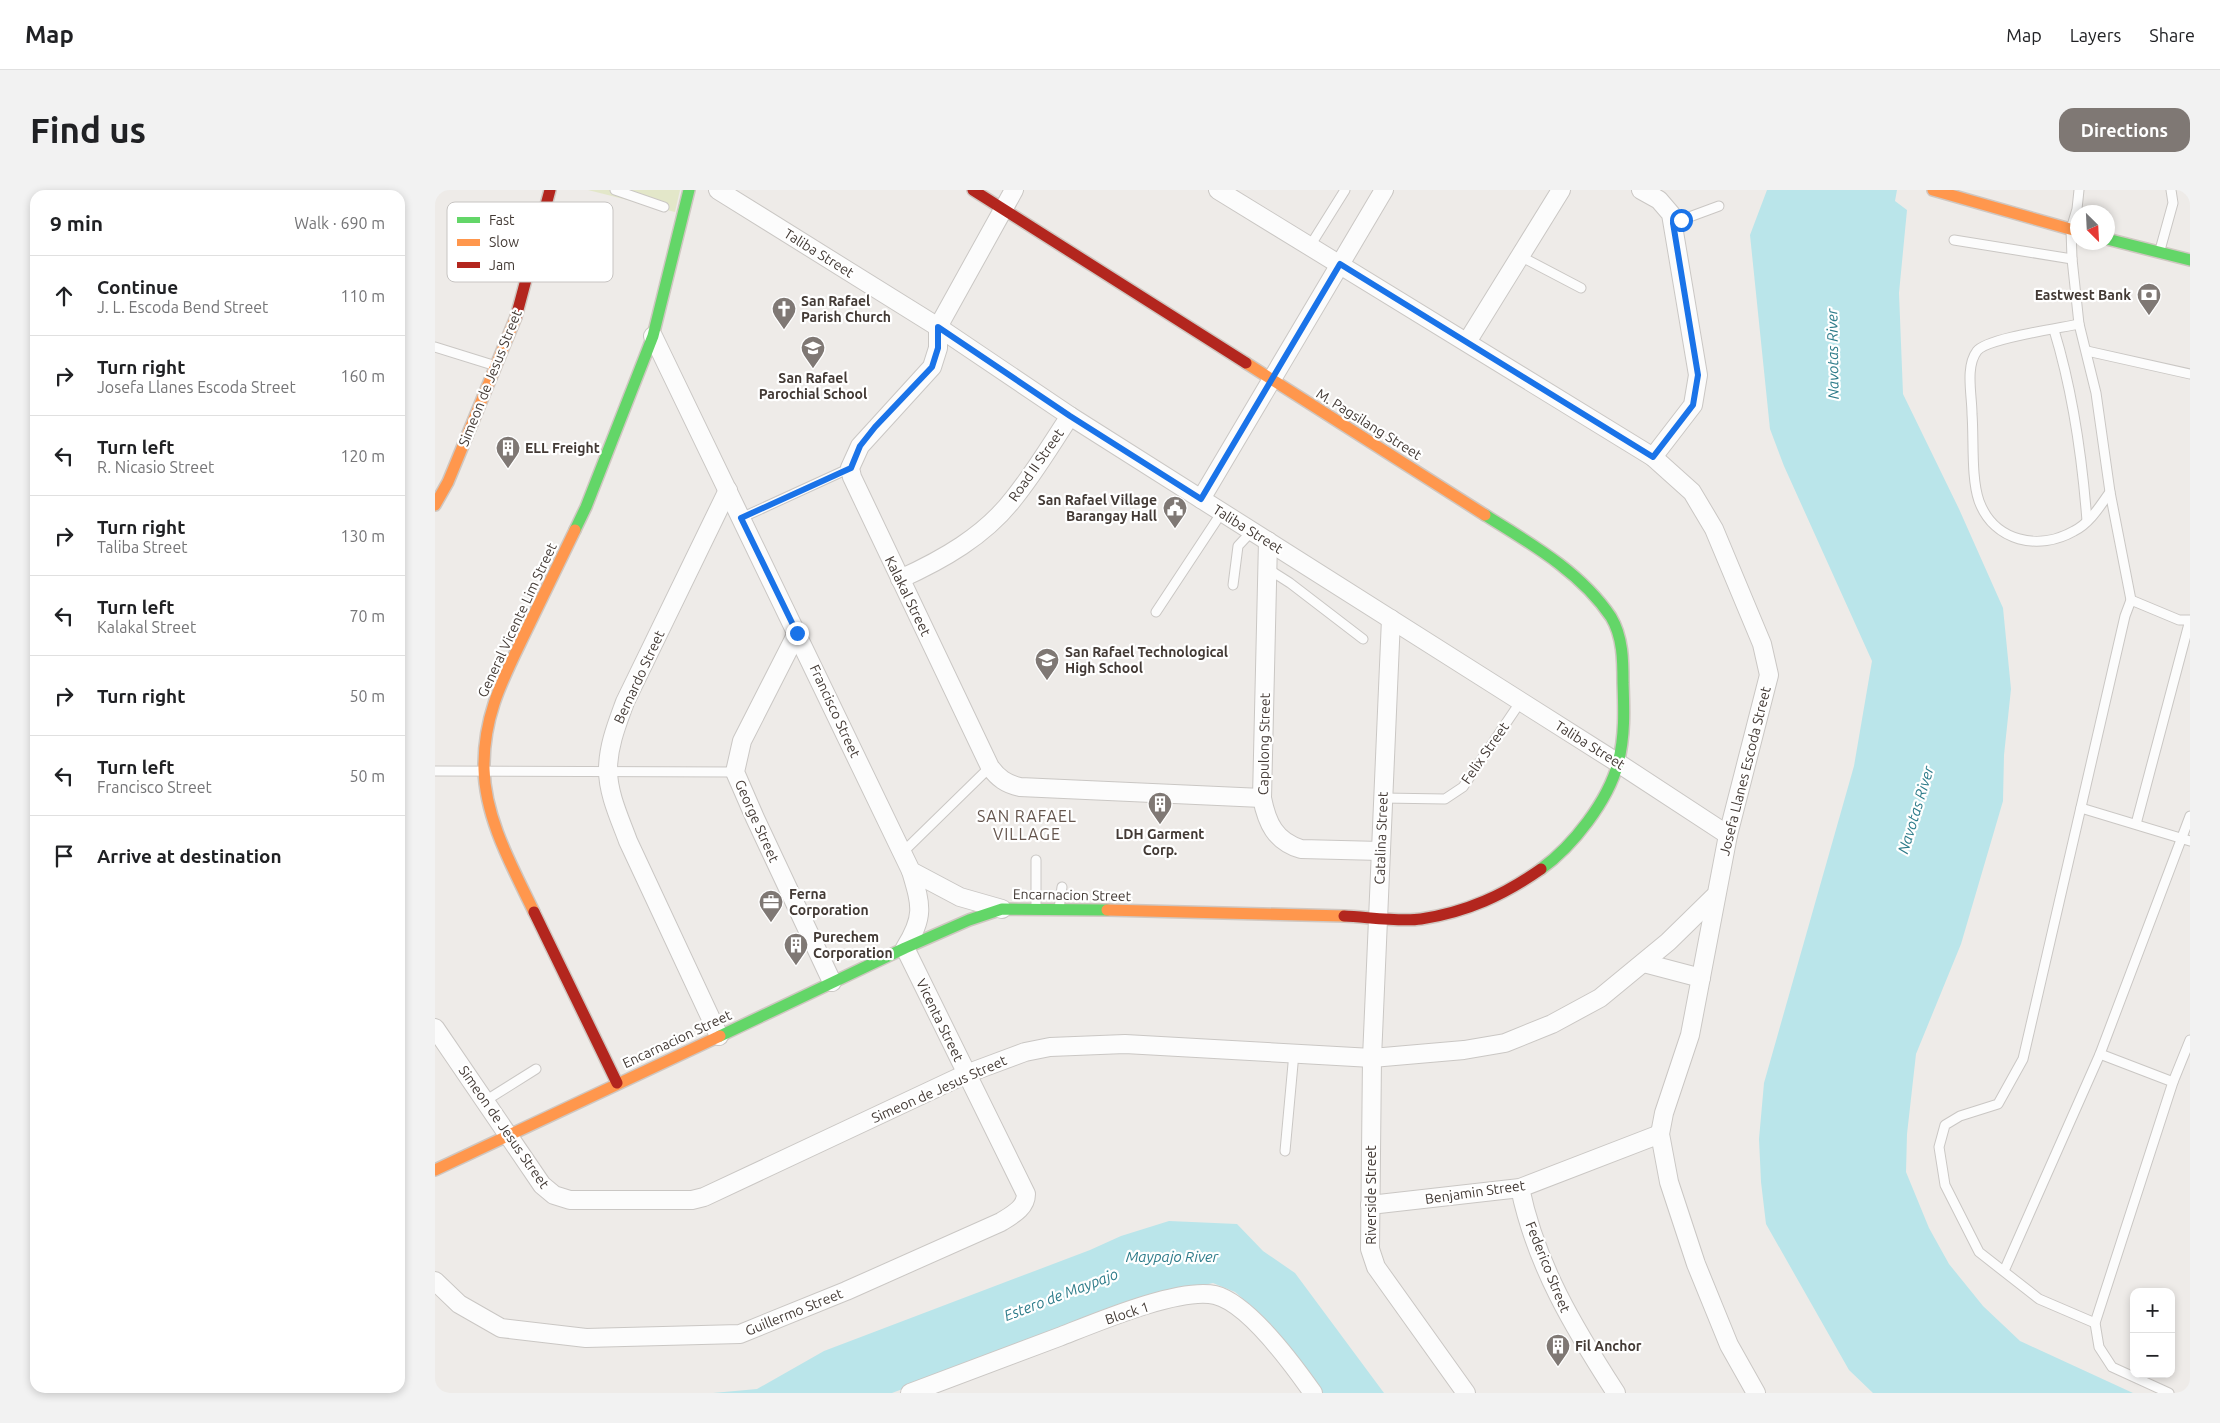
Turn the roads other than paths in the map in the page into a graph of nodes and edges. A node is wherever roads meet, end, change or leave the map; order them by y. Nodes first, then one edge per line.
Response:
1 (615, 190) edge
2 (689, 190) edge
3 (718, 190) edge
4 (973, 190) edge
5 (1014, 190) edge
6 (1218, 190) edge
7 (1345, 190) edge
8 (1384, 190) edge
9 (1561, 190) edge
10 (1641, 190) edge
11 (1933, 190) edge
12 (2079, 190) edge
13 (2171, 190) edge
14 (2077, 205) edge
15 (1719, 206) dead end
16 (663, 207) dead end
17 (1003, 209) junction
18 (1673, 223) junction
19 (2070, 229) edge
20 (1954, 240) dead end
21 (2115, 241) edge
22 (1310, 246) junction
23 (2073, 250) edge
24 (2159, 252) junction
25 (1520, 256) junction
26 (2072, 259) junction
27 (2190, 260) edge
28 (1340, 264) junction
29 (526, 282) edge
30 (1581, 288) dead end
31 (2079, 324) junction
32 (938, 327) junction
33 (2054, 330) junction
34 (653, 336) junction
35 (1467, 342) junction
36 (435, 348) edge
37 (2087, 351) junction
38 (497, 366) junction
39 (2190, 374) edge
40 (1272, 380) junction
41 (1070, 416) junction
42 (1653, 457) junction
43 (851, 468) junction
44 (728, 490) junction
45 (2110, 492) junction
46 (1201, 499) junction
47 (435, 505) edge
48 (1222, 512) junction
49 (741, 518) junction
50 (2087, 521) junction
51 (1252, 531) junction
52 (1268, 541) junction
53 (1267, 569) junction
54 (900, 579) junction
55 (1233, 585) dead end
56 (2131, 600) junction
57 (1156, 612) dead end
58 (1391, 619) junction
59 (797, 633) junction
60 (1363, 638) dead end
61 (1521, 702) junction
62 (1618, 763) junction
63 (990, 767) junction
64 (484, 770) junction
65 (435, 771) edge
66 (608, 771) junction
67 (735, 772) junction
68 (1262, 798) junction
69 (1383, 798) junction
70 (2081, 808) junction
71 (2190, 816) edge
72 (2136, 824) junction
73 (1728, 835) junction
74 (2186, 840) edge
75 (1381, 851) junction
76 (902, 853) junction
77 (1036, 860) dead end
78 (911, 871) junction
79 (1062, 887) dead end
80 (1714, 897) junction
81 (1002, 909) junction
82 (1036, 910) junction
83 (1059, 910) junction
84 (1378, 918) junction
85 (905, 948) junction
86 (1643, 963) junction
87 (1701, 978) junction
88 (832, 982) junction
89 (435, 1028) edge
90 (719, 1036) junction
91 (2190, 1040) edge
92 (1294, 1053) junction
93 (2100, 1054) junction
94 (1372, 1058) junction
95 (536, 1069) dead end
96 (966, 1074) junction
97 (2173, 1082) junction
98 (617, 1083) junction
99 (485, 1101) junction
100 (1660, 1134) junction
101 (509, 1135) junction
102 (1285, 1151) dead end
103 (435, 1170) edge
104 (1520, 1188) junction
105 (1026, 1201) joint
106 (1370, 1205) junction
107 (2004, 1271) junction
108 (435, 1281) edge
109 (2095, 1322) junction
110 (910, 1393) edge
111 (1313, 1393) edge
112 (1466, 1393) edge
113 (1616, 1393) edge
114 (1756, 1393) edge
115 (2169, 1393) edge

1 - 16 lane
2 - 34 street, General Vicente Lim Street
3 - 32 street, Taliba Street
4 - 17 street, M. Pagsilang Street
5 - 17 street
6 - 22 street, Josefa Llanes Escoda Street
7 - 22 lane
8 - 28 street
9 - 25 street
10 - 18 street
11 - 19 street
12 - 14 lane
13 - 24 lane
15 - 18 lane
17 - 32 street
17 - 40 street, M. Pagsilang Street
18 - 42 street
20 - 26 lane
21 - 24 street
22 - 28 street, Josefa Llanes Escoda Street
23 - 26 lane
24 - 27 street
25 - 30 lane
25 - 35 street
26 - 31 lane
28 - 35 street, Josefa Llanes Escoda Street
28 - 40 street
29 - 38 street, Simeon de Jesus Street
31 - 33 lane
31 - 37 lane
32 - 41 street, Taliba Street
32 - 43 street
33 - 50 lane
33 - 50 lane
34 - 44 street, Francisco Street
34 - 64 street, General Vicente Lim Street
35 - 42 street, Josefa Llanes Escoda Street
36 - 38 lane
37 - 39 lane
37 - 45 lane
38 - 47 street, Simeon de Jesus Street
40 - 46 street
40 - 62 street, M. Pagsilang Street
41 - 46 street, Taliba Street
41 - 54 street, Road II Street
42 - 73 street, Josefa Llanes Escoda Street
43 - 49 lane
43 - 54 street, Kalakal Street
44 - 49 street, Francisco Street
44 - 66 street, Bernardo Street
45 - 50 lane
45 - 56 lane
46 - 48 street, Taliba Street
48 - 51 street, Taliba Street
48 - 57 lane
49 - 59 street, Francisco Street
51 - 52 street, Taliba Street
51 - 55 lane
52 - 53 street, Capulong Street
52 - 58 street, Taliba Street
53 - 60 lane
53 - 68 street, Capulong Street
54 - 63 street, Kalakal Street
56 - 70 lane
56 - 72 lane
58 - 61 street, Taliba Street
58 - 69 street, Catalina Street
59 - 67 street, George Street
59 - 76 street, Francisco Street
61 - 62 street, Taliba Street
61 - 69 lane, Felix Street
62 - 73 street, Taliba Street
62 - 84 street, Encarnacion Street
63 - 68 street, Kalakal Street
63 - 76 lane
64 - 65 lane
64 - 66 lane
64 - 98 street, General Vicente Lim Street
66 - 67 lane
66 - 90 street, Bernardo Street
67 - 88 street, George Street
68 - 75 street, Capulong Street
69 - 75 street, Catalina Street
70 - 72 lane
70 - 107 lane
71 - 74 lane
72 - 74 lane
73 - 80 street, Josefa Llanes Escoda Street
74 - 93 lane
75 - 84 street, Catalina Street
76 - 78 street, Francisco Street
77 - 82 lane
78 - 81 street
78 - 85 street, Francisco Street
79 - 83 lane
80 - 86 street, Simeon de Jesus Street
80 - 87 street, Josefa Llanes Escoda Street
81 - 82 street, Encarnacion Street
81 - 85 street, Encarnacion Street
82 - 83 street, Encarnacion Street
83 - 84 street, Encarnacion Street
84 - 94 street, Catalina Street
85 - 88 street, Encarnacion Street
85 - 96 street, Vicenta Street
86 - 87 street
86 - 94 street, Simeon de Jesus Street
87 - 100 street, Josefa Llanes Escoda Street
88 - 90 street, Encarnacion Street
89 - 99 street, Simeon de Jesus Street
90 - 98 street, Encarnacion Street
91 - 97 lane
92 - 94 street, Simeon de Jesus Street
92 - 96 street, Simeon de Jesus Street
92 - 102 lane
93 - 97 lane
93 - 107 lane
94 - 106 street, Riverside Street
95 - 99 lane
96 - 101 street, Simeon de Jesus Street
96 - 105 street, Vicenta Street
97 - 109 lane
98 - 101 street, Encarnacion Street
99 - 101 street, Simeon de Jesus Street
100 - 104 street, Benjamin Street
100 - 114 street, Josefa Llanes Escoda Street
101 - 103 street
104 - 106 street, Benjamin Street
104 - 113 street, Federico Street
105 - 108 street, Guillermo Street
106 - 112 street, Riverside Street
107 - 109 lane
109 - 115 lane
110 - 111 street, Block 1

